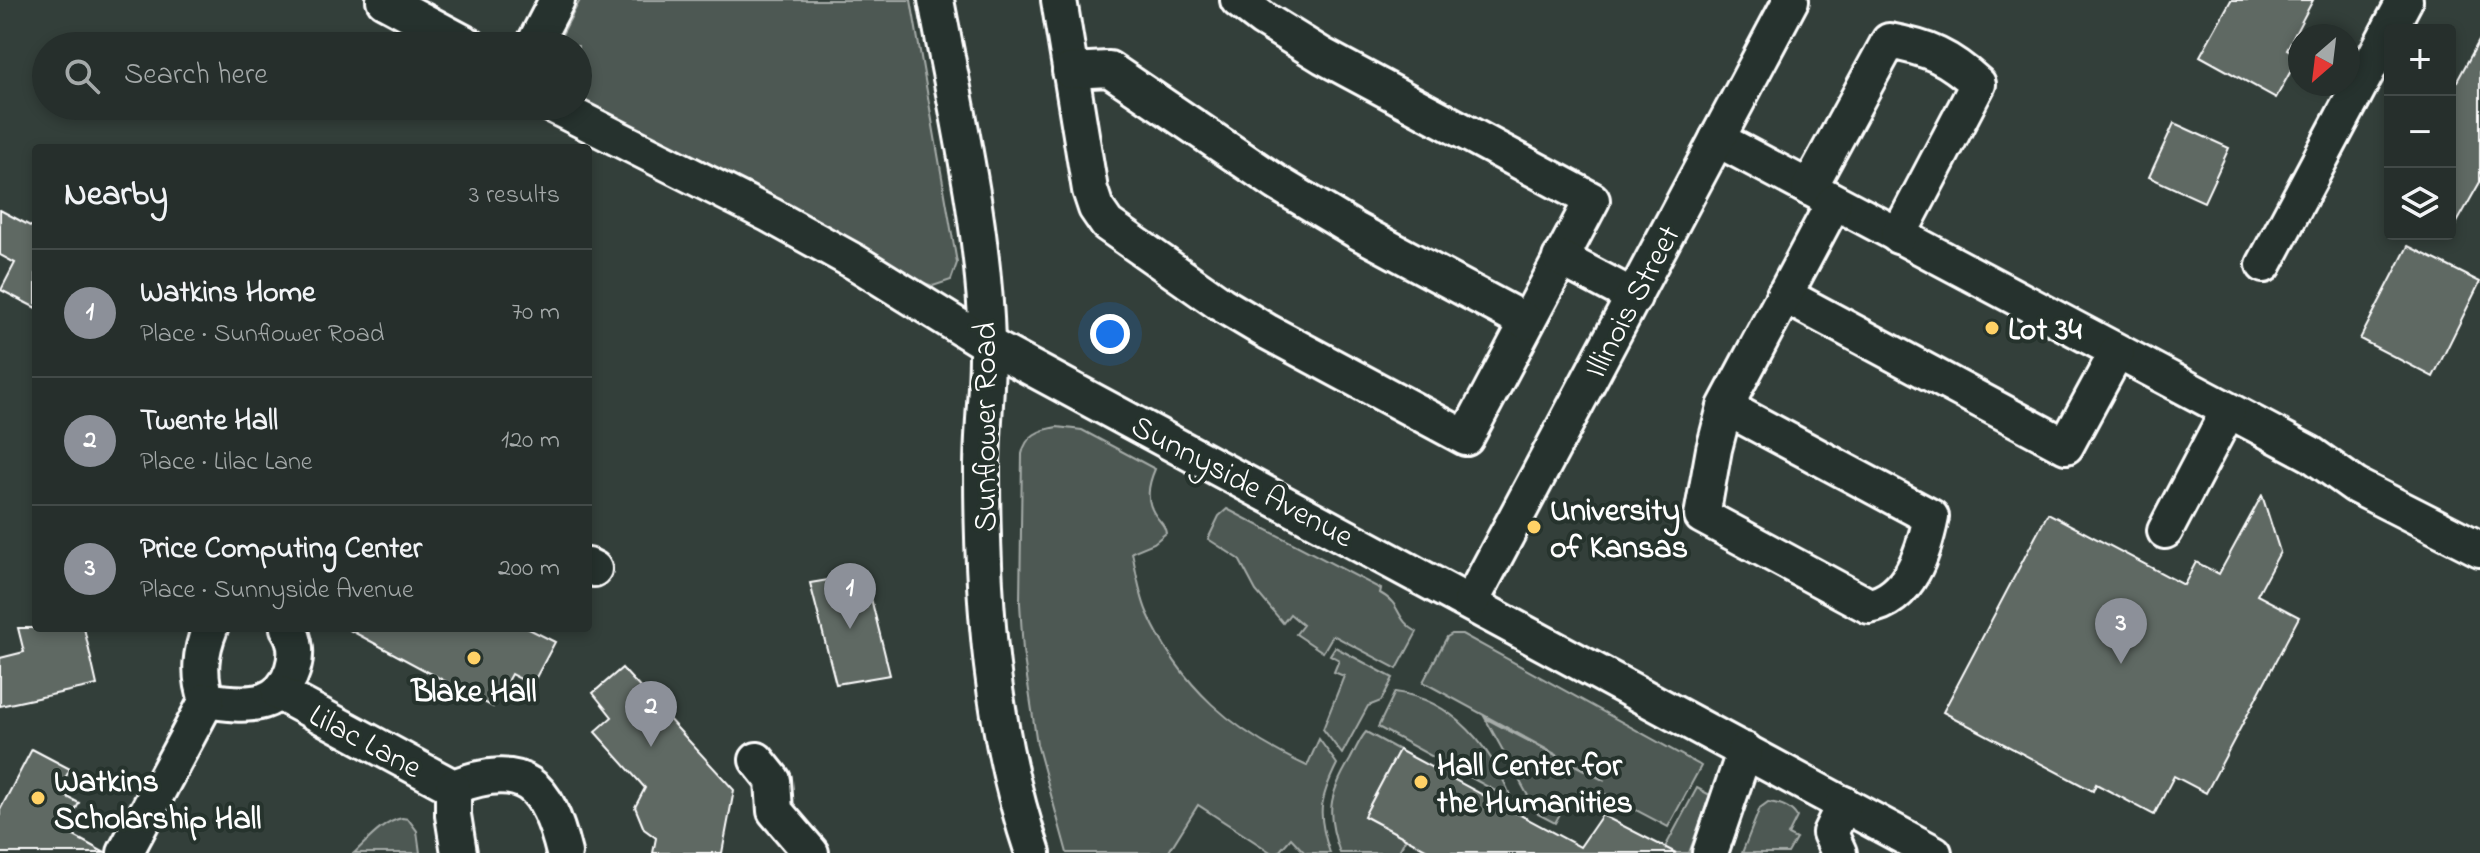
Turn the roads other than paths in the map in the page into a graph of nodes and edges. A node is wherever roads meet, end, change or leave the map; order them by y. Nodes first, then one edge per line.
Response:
1 (384, 0) edge
2 (557, 0) edge
3 (936, 0) edge
4 (1059, 0) edge
5 (1238, 0) edge
6 (1791, 0) edge
7 (2405, 0) edge
8 (444, 32) edge
9 (540, 32) edge
10 (1070, 71) junction
11 (582, 120) edge
12 (1717, 139) junction
13 (1822, 195) junction
14 (1898, 236) junction
15 (1560, 258) junction
16 (2264, 265) dead end
17 (1784, 295) junction
18 (1634, 297) junction
19 (1527, 322) junction
20 (987, 344) junction
21 (2117, 352) junction
22 (1725, 407) junction
23 (2228, 411) junction
24 (2165, 531) dead end
25 (2480, 549) edge
26 (1471, 602) junction
27 (209, 632) edge
28 (290, 632) edge
29 (279, 693) junction
30 (207, 700) junction
31 (1745, 750) junction
32 (757, 760) dead end
33 (453, 787) junction
34 (1829, 836) edge
35 (125, 853) edge
36 (459, 853) edge
37 (564, 853) edge
38 (811, 853) edge
39 (1033, 853) edge
40 (1710, 853) edge
41 (1934, 853) edge

1 - 8 street
2 - 9 street
3 - 20 street, Sunflower Road
4 - 10 street
5 - 15 street
6 - 12 street, Illinois Street
7 - 16 street
10 - 19 street
10 - 19 street
11 - 20 street, Sunnyside Avenue
12 - 13 street
12 - 18 street, Illinois Street
13 - 14 street
13 - 14 street
13 - 17 street
14 - 21 street
15 - 18 street
15 - 19 street
17 - 21 street
17 - 22 street
18 - 26 street, Illinois Street
20 - 26 street, Sunnyside Avenue
20 - 39 street, Sunflower Road
21 - 23 street
22 - 22 street
23 - 24 street
23 - 25 street
26 - 31 street, Sunnyside Avenue
27 - 30 street
28 - 29 street, Lilac Lane
29 - 30 street, Lilac Lane
29 - 33 street, Lilac Lane
30 - 35 street
31 - 34 street, Sunnyside Avenue
31 - 40 street
32 - 38 street
33 - 36 street, Lilac Lane
33 - 37 street, Lilac Lane
34 - 41 street, Sunnyside Avenue

